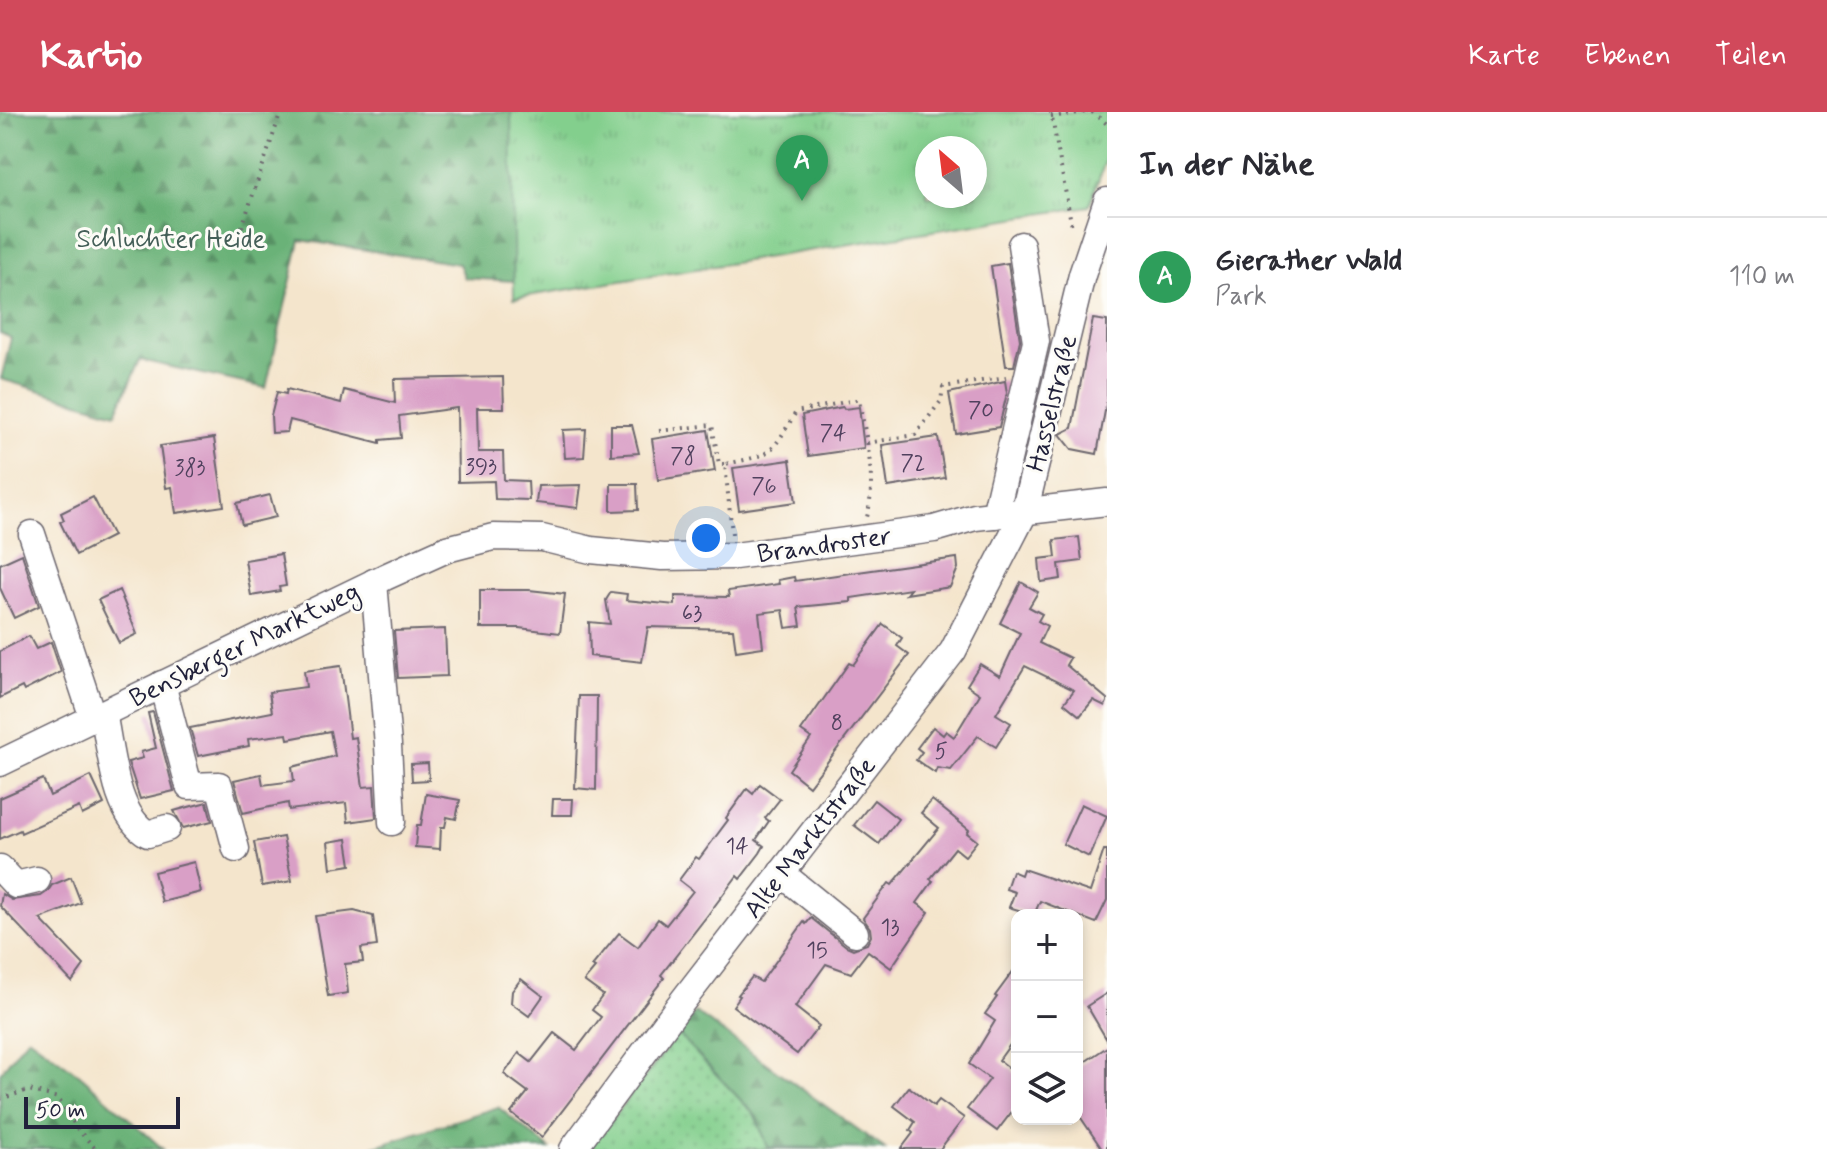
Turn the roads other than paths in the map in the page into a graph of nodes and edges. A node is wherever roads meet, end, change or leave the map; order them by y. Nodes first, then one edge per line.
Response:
1 (1107, 201) edge
2 (1021, 245) dead end
3 (1107, 502) edge
4 (1024, 513) junction
5 (995, 515) junction
6 (32, 534) dead end
7 (493, 537) joint
8 (374, 582) junction
9 (162, 684) junction
10 (98, 715) junction
11 (0, 763) edge
12 (392, 822) dead end
13 (167, 828) dead end
14 (236, 849) dead end
15 (0, 868) edge
16 (781, 873) junction
17 (37, 880) dead end
18 (855, 933) dead end
19 (573, 1149) edge

1 - 4 street, Hasselstraße
2 - 5 street
3 - 4 street, Brandroster
4 - 5 street, Brandroster
4 - 16 street, Alte Marktstraße
5 - 7 street, Brandroster
6 - 10 street
7 - 8 street, Bensberger Marktweg
8 - 9 street, Bensberger Marktweg
8 - 12 street
9 - 10 street, Bensberger Marktweg
9 - 14 street
10 - 11 street, Bensberger Marktweg
10 - 13 street
15 - 17 street
16 - 18 street
16 - 19 street, Alte Marktstraße

